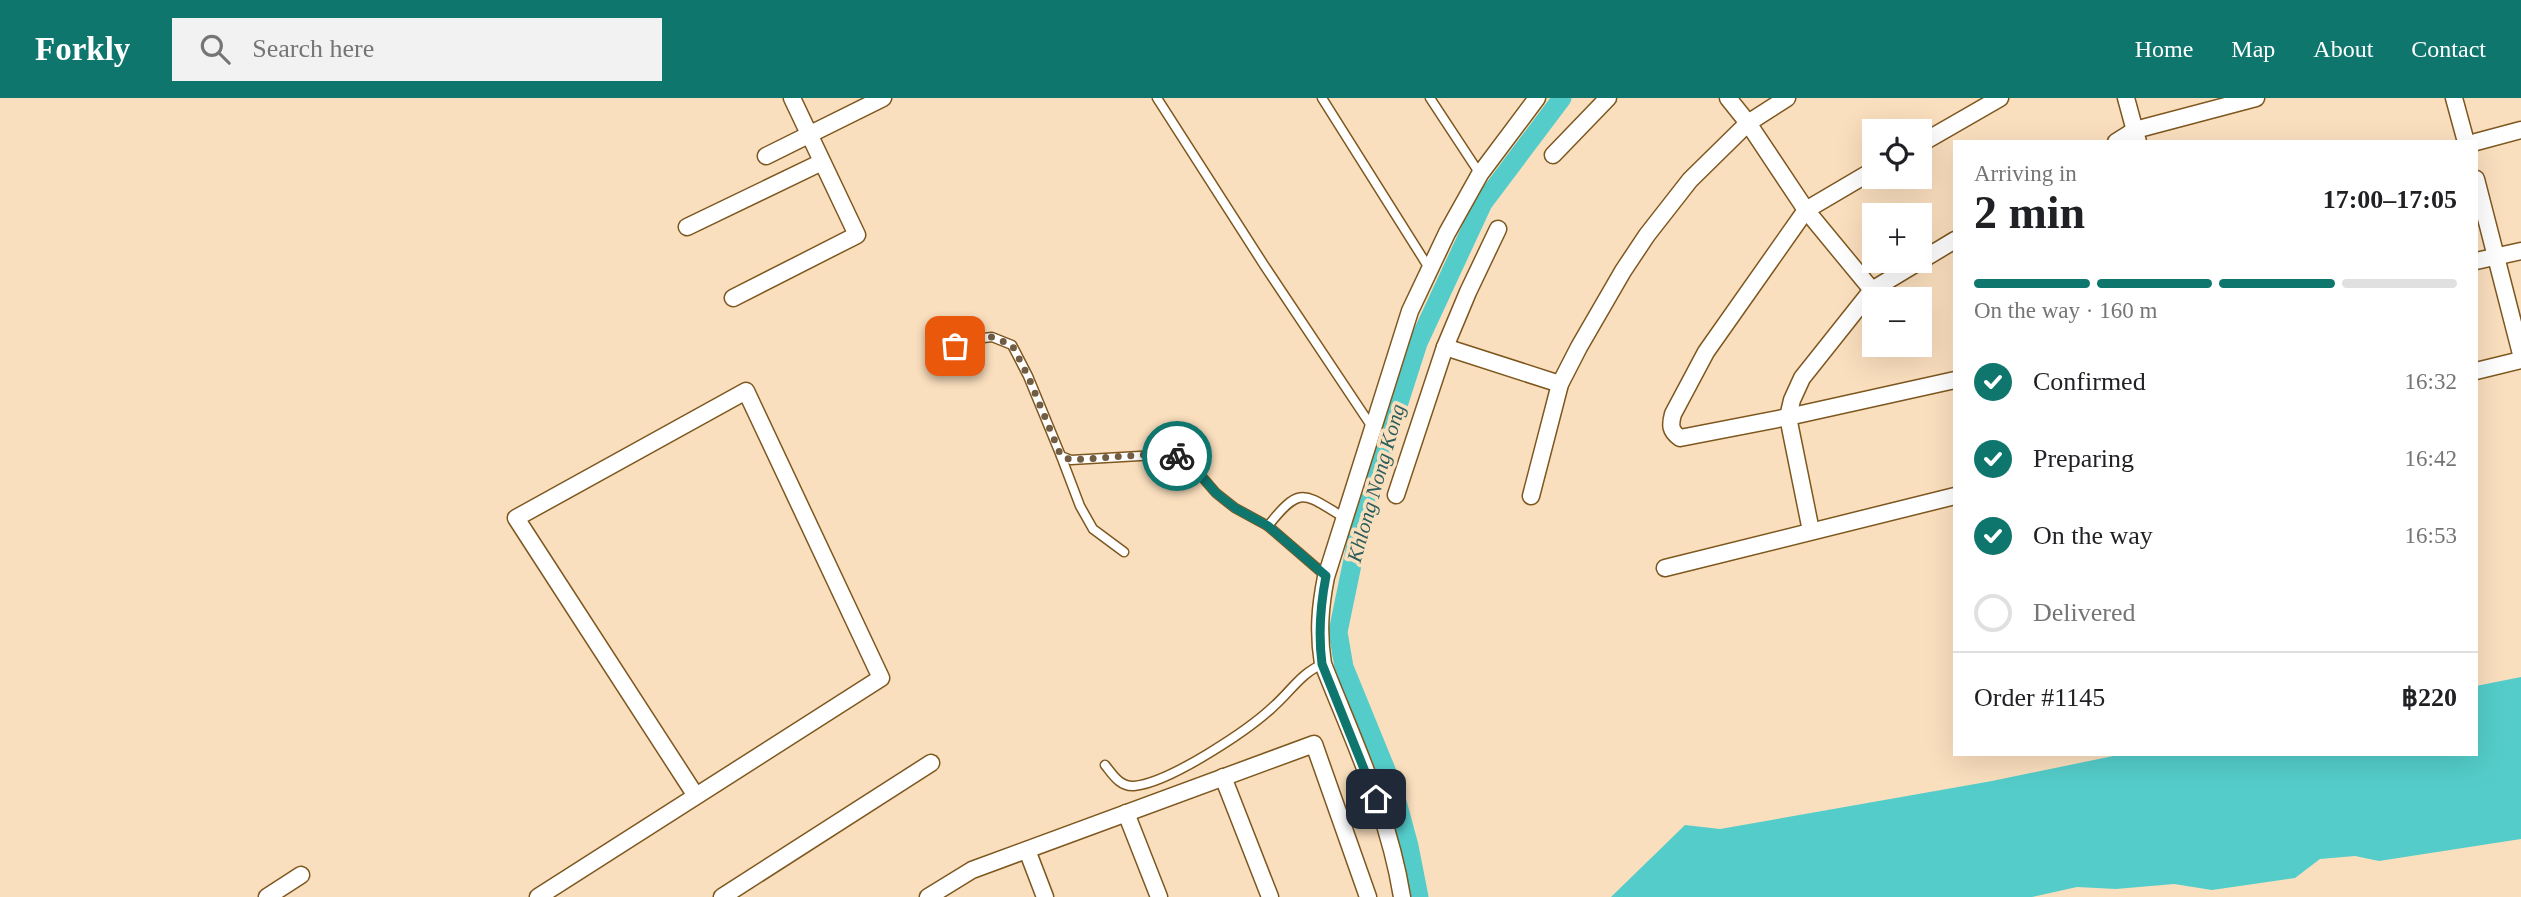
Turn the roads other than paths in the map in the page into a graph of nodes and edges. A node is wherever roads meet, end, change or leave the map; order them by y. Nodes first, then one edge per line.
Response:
1 (792, 98) edge
2 (883, 98) edge
3 (1157, 98) edge
4 (1322, 98) edge
5 (1430, 98) edge
6 (1537, 98) edge
7 (1608, 98) edge
8 (1728, 98) edge
9 (1787, 98) edge
10 (2000, 98) edge
11 (2126, 98) edge
12 (2256, 98) edge
13 (2454, 98) edge
14 (1748, 123) junction
15 (2521, 130) edge
16 (808, 135) junction
17 (2136, 136) edge
18 (1932, 137) edge
19 (2465, 140) edge
20 (2478, 141) edge
21 (1553, 155) dead end
22 (766, 156) dead end
23 (822, 162) junction
24 (1480, 174) junction
25 (1862, 177) edge
26 (2478, 186) edge
27 (1806, 210) junction
28 (687, 227) dead end
29 (1498, 229) dead end
30 (1953, 241) edge
31 (2521, 251) edge
32 (2498, 256) junction
33 (2478, 261) edge
34 (1431, 270) junction
35 (1870, 287) edge
36 (1877, 287) edge
37 (733, 298) dead end
38 (1862, 303) edge
39 (1445, 347) junction
40 (936, 354) dead end
41 (2521, 354) edge
42 (2521, 360) edge
43 (2478, 371) edge
44 (1953, 380) edge
45 (1560, 384) junction
46 (1788, 417) junction
47 (1372, 427) junction
48 (1061, 456) junction
49 (1396, 495) dead end
50 (1531, 496) dead end
51 (1953, 496) edge
52 (1345, 518) junction
53 (1268, 526) junction
54 (1811, 531) junction
55 (1124, 552) dead end
56 (1665, 568) dead end
57 (1326, 576) junction
58 (1322, 664) junction
59 (931, 762) dead end
60 (1105, 765) dead end
61 (1223, 777) junction
62 (696, 796) junction
63 (1126, 813) junction
64 (1027, 850) junction
65 (301, 876) dead end
66 (945, 892) edge
67 (267, 897) edge
68 (538, 897) edge
69 (722, 897) edge
70 (928, 897) edge
71 (1045, 897) edge
72 (1159, 897) edge
73 (1269, 897) edge
74 (1368, 897) edge
75 (1402, 897) edge

1 - 16 street
2 - 16 street
3 - 47 lane
4 - 34 lane
5 - 24 lane
6 - 24 street
7 - 21 street
8 - 14 street
9 - 14 street
10 - 18 street
11 - 17 street
12 - 17 street
13 - 19 street
14 - 27 street
14 - 45 street
15 - 20 street
16 - 22 street
16 - 23 street
23 - 28 street
23 - 37 street
24 - 34 street
25 - 27 street
26 - 32 street
27 - 35 street
27 - 46 street
29 - 39 street
30 - 36 street
31 - 32 street
32 - 33 street
32 - 41 street
34 - 47 street
38 - 46 street
39 - 45 street
39 - 49 street
40 - 48 lane
42 - 43 street
44 - 46 street
45 - 50 street
46 - 54 street
47 - 52 street
48 - 53 lane
48 - 55 lane
51 - 54 street
52 - 53 lane
52 - 57 street
53 - 57 lane
54 - 56 street
57 - 58 street
58 - 60 lane
58 - 75 street
59 - 69 street
61 - 63 street
61 - 73 street
61 - 74 street
62 - 62 street
62 - 68 street
63 - 64 street
63 - 72 street
64 - 66 street
64 - 71 street
65 - 67 street
66 - 70 street

